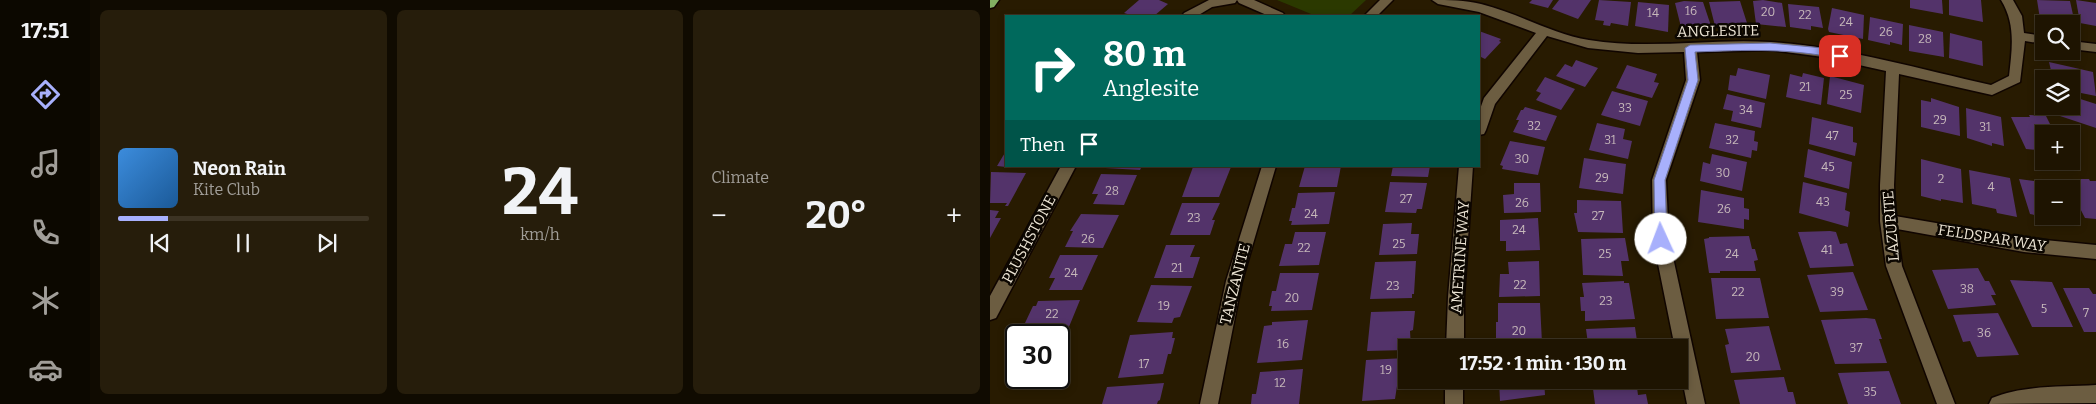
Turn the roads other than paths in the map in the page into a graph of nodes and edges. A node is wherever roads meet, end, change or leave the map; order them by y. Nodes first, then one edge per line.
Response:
1 (994, 0) edge
2 (1231, 0) edge
3 (1243, 0) edge
4 (1387, 0) edge
5 (1438, 0) edge
6 (2007, 0) edge
7 (990, 4) edge
8 (1190, 15) edge
9 (1277, 15) edge
10 (1371, 15) edge
11 (1544, 31) junction
12 (2019, 36) junction
13 (2035, 39) edge
14 (2080, 46) edge
15 (1690, 48) junction
16 (2096, 48) edge
17 (1893, 68) junction
18 (1480, 127) edge
19 (1068, 167) edge
20 (1269, 167) edge
21 (1466, 167) edge
22 (1888, 221) junction
23 (2096, 252) edge
24 (990, 312) edge
25 (1455, 339) edge
26 (1454, 389) edge
27 (2096, 394) edge
28 (1209, 404) edge
29 (1454, 404) edge
30 (1696, 404) edge
31 (1946, 404) edge
32 (1998, 404) edge

1 - 7 highway
2 - 8 street
3 - 9 street
4 - 10 street
5 - 11 street, ANGLESITE
6 - 12 street
11 - 15 street, ANGLESITE
11 - 18 street
12 - 13 street
12 - 17 street, ANGLESITE
14 - 16 street
15 - 17 street, ANGLESITE
15 - 30 street
17 - 22 street, LAZURITE
19 - 24 street, PLUSHSTONE
20 - 28 street, TANZANITE
21 - 25 street, AMETRINE WAY
22 - 23 street, FELDSPAR WAY
22 - 31 street, LAZURITE
26 - 29 street
27 - 32 street

